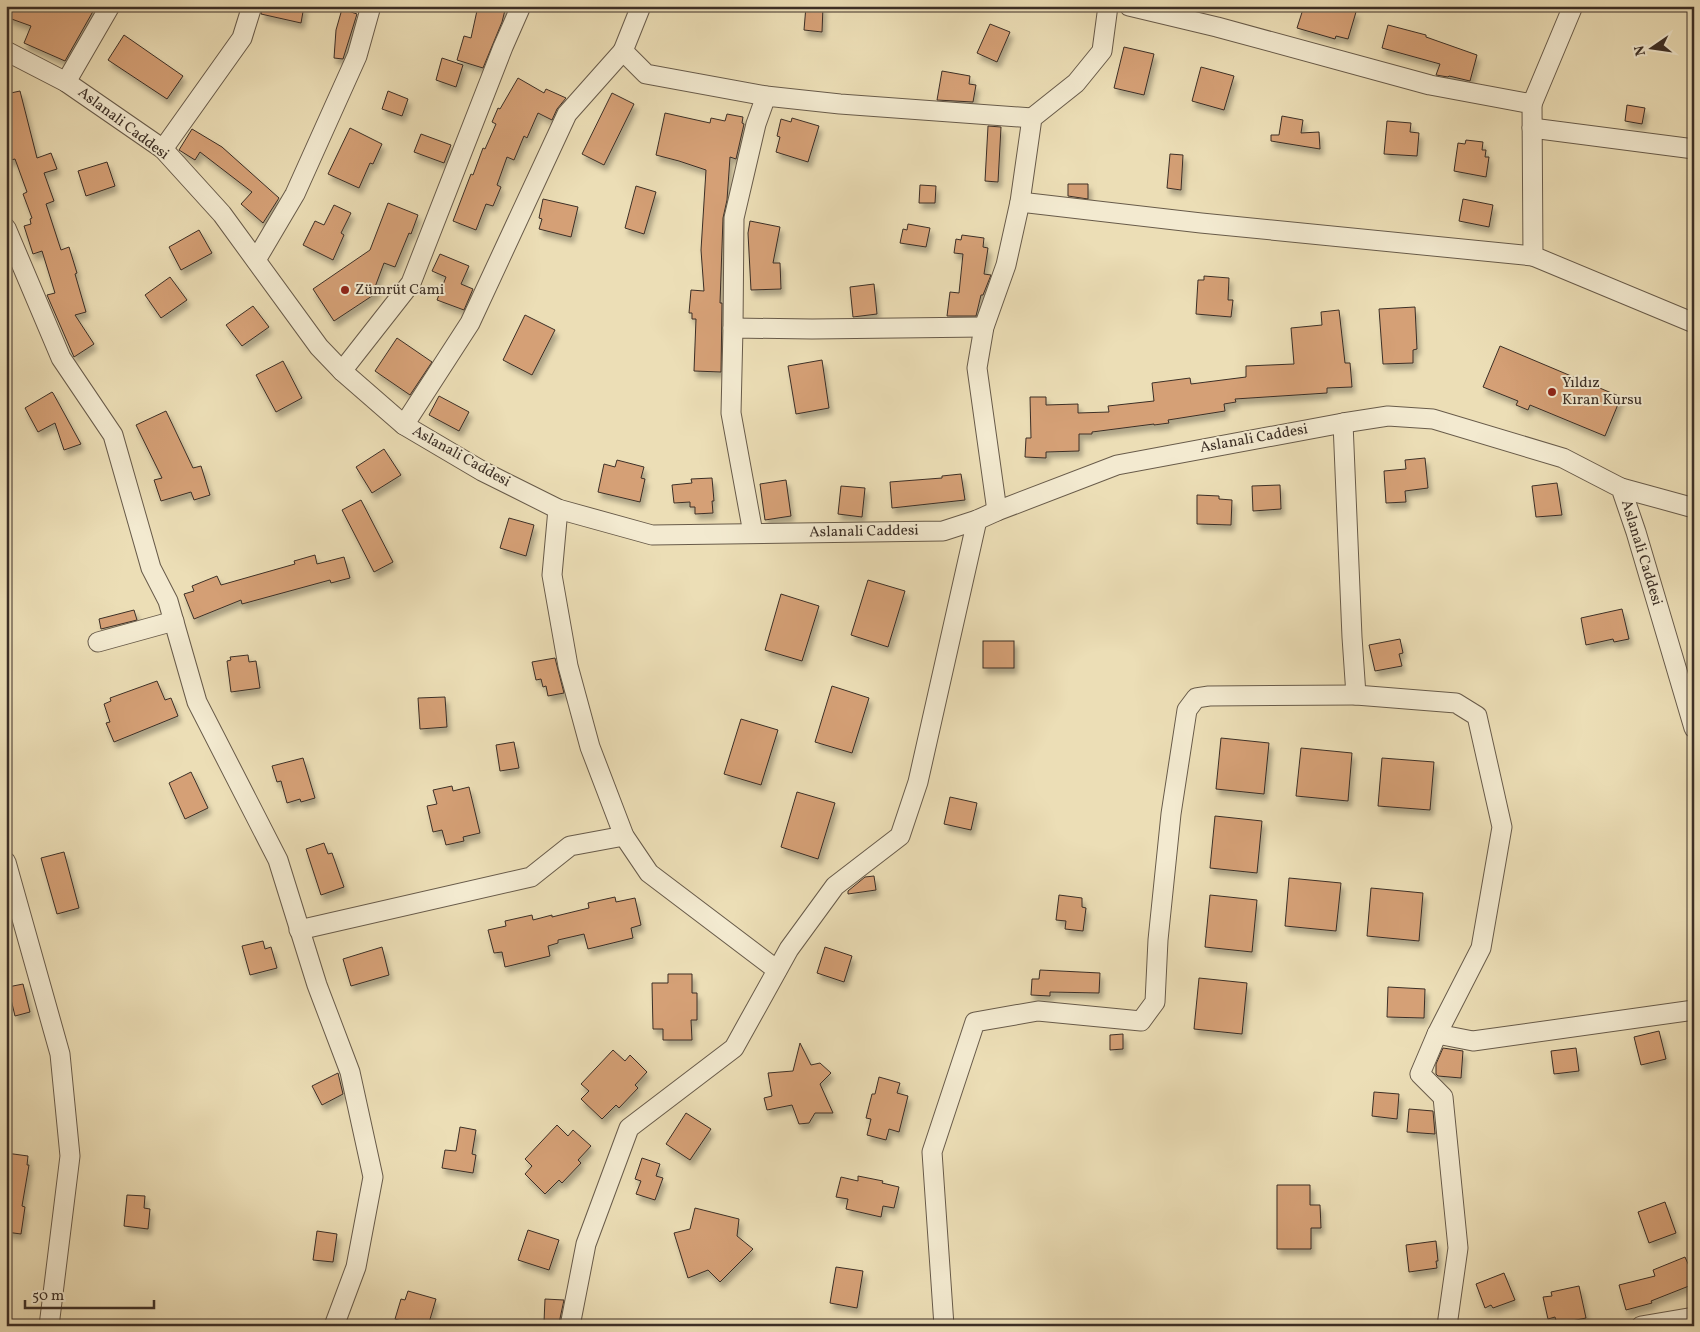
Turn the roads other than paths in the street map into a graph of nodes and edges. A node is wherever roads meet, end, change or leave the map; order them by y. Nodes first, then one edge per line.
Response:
1 (110, 6) edge
2 (252, 6) edge
3 (371, 6) edge
4 (521, 6) edge
5 (641, 6) edge
6 (1108, 6) edge
7 (1129, 6) edge
8 (1573, 6) edge
9 (6, 51) edge
10 (623, 51) junction
11 (66, 82) junction
12 (766, 96) junction
13 (1532, 104) junction
14 (1032, 118) junction
15 (1532, 128) junction
16 (163, 149) junction
17 (1694, 149) edge
18 (1020, 202) junction
19 (6, 228) edge
20 (1533, 256) junction
21 (256, 260) junction
22 (1694, 323) edge
23 (984, 327) junction
24 (733, 328) junction
25 (342, 371) junction
26 (1343, 423) junction
27 (404, 425) junction
28 (1621, 488) junction
29 (1694, 508) edge
30 (558, 509) junction
31 (997, 511) junction
32 (977, 520) junction
33 (754, 533) junction
34 (174, 621) junction
35 (98, 642) dead end
36 (1356, 695) junction
37 (1694, 728) edge
38 (624, 836) junction
39 (6, 862) edge
40 (299, 930) junction
41 (777, 970) junction
42 (1694, 1010) edge
43 (1437, 1034) junction
44 (1694, 1317) edge
45 (49, 1326) edge
46 (334, 1326) edge
47 (570, 1326) edge
48 (944, 1326) edge
49 (1448, 1326) edge
50 (1641, 1326) edge

1 - 11 street
2 - 16 street
3 - 21 street
4 - 25 street
5 - 10 street
6 - 14 street
7 - 13 street
8 - 13 street
9 - 11 street, Aslanali Caddesi
10 - 12 street
10 - 27 street
11 - 16 street, Aslanali Caddesi
12 - 14 street
12 - 24 street
13 - 15 street
14 - 18 street
15 - 17 street
15 - 20 street
16 - 21 street, Aslanali Caddesi
18 - 20 street
18 - 23 street
19 - 34 street
20 - 22 street
21 - 25 street, Aslanali Caddesi
23 - 24 street
23 - 31 street
24 - 33 street
25 - 27 street, Aslanali Caddesi
26 - 28 street, Aslanali Caddesi
26 - 31 street, Aslanali Caddesi
26 - 36 street
27 - 30 street, Aslanali Caddesi
28 - 29 street
28 - 37 street, Aslanali Caddesi
30 - 33 street, Aslanali Caddesi
30 - 38 street
31 - 32 street, Aslanali Caddesi
32 - 33 street, Aslanali Caddesi
32 - 41 street
34 - 35 street
34 - 40 street
36 - 43 street
36 - 48 street
38 - 40 street
38 - 41 street
39 - 45 street
40 - 46 street
41 - 47 street
42 - 43 street
43 - 49 street
44 - 50 street

